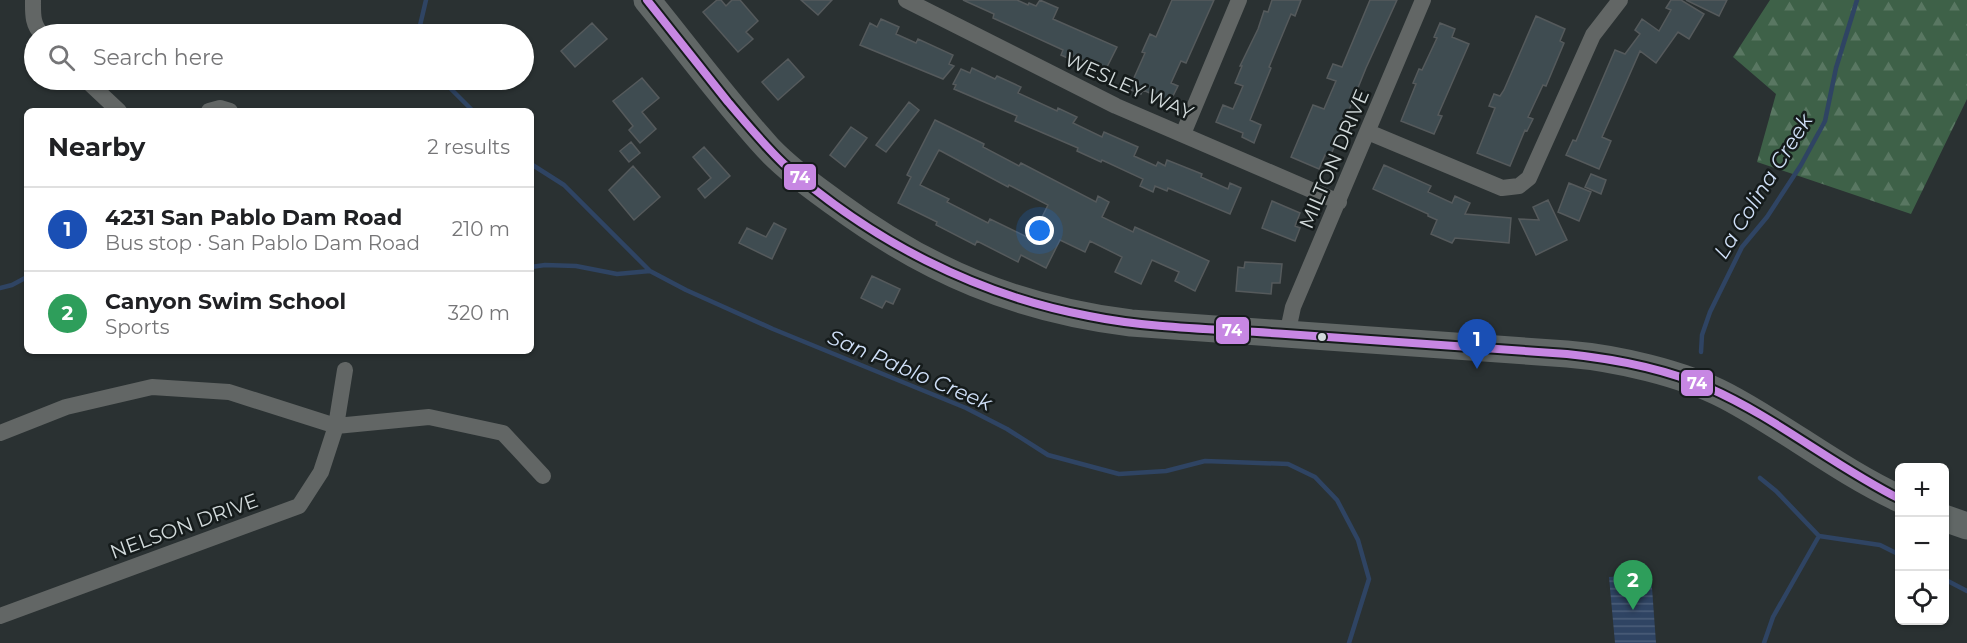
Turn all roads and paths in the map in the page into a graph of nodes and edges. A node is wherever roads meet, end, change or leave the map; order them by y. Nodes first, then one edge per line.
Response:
1 (33, 0) edge
2 (646, 0) edge
3 (906, 0) edge
4 (1239, 0) edge
5 (1424, 0) edge
6 (1620, 0) edge
7 (35, 24) edge
8 (97, 90) edge
9 (116, 108) edge
10 (1368, 132) junction
11 (1183, 134) junction
12 (1339, 202) junction
13 (1287, 335) junction
14 (345, 370) dead end
15 (336, 426) junction
16 (0, 433) edge
17 (543, 476) dead end
18 (1895, 497) edge
19 (1949, 520) edge
20 (1967, 526) edge
21 (0, 616) edge

1 - 7 street
2 - 13 main road
3 - 11 street, WESLEY WAY
4 - 11 street
5 - 10 street, MILTON DRIVE
6 - 10 street
8 - 9 street
10 - 12 street, MILTON DRIVE
11 - 12 street, WESLEY WAY
12 - 13 street, MILTON DRIVE
13 - 18 main road
14 - 15 street, NELSON DRIVE
15 - 16 street
15 - 17 street
15 - 21 street, NELSON DRIVE
19 - 20 main road

